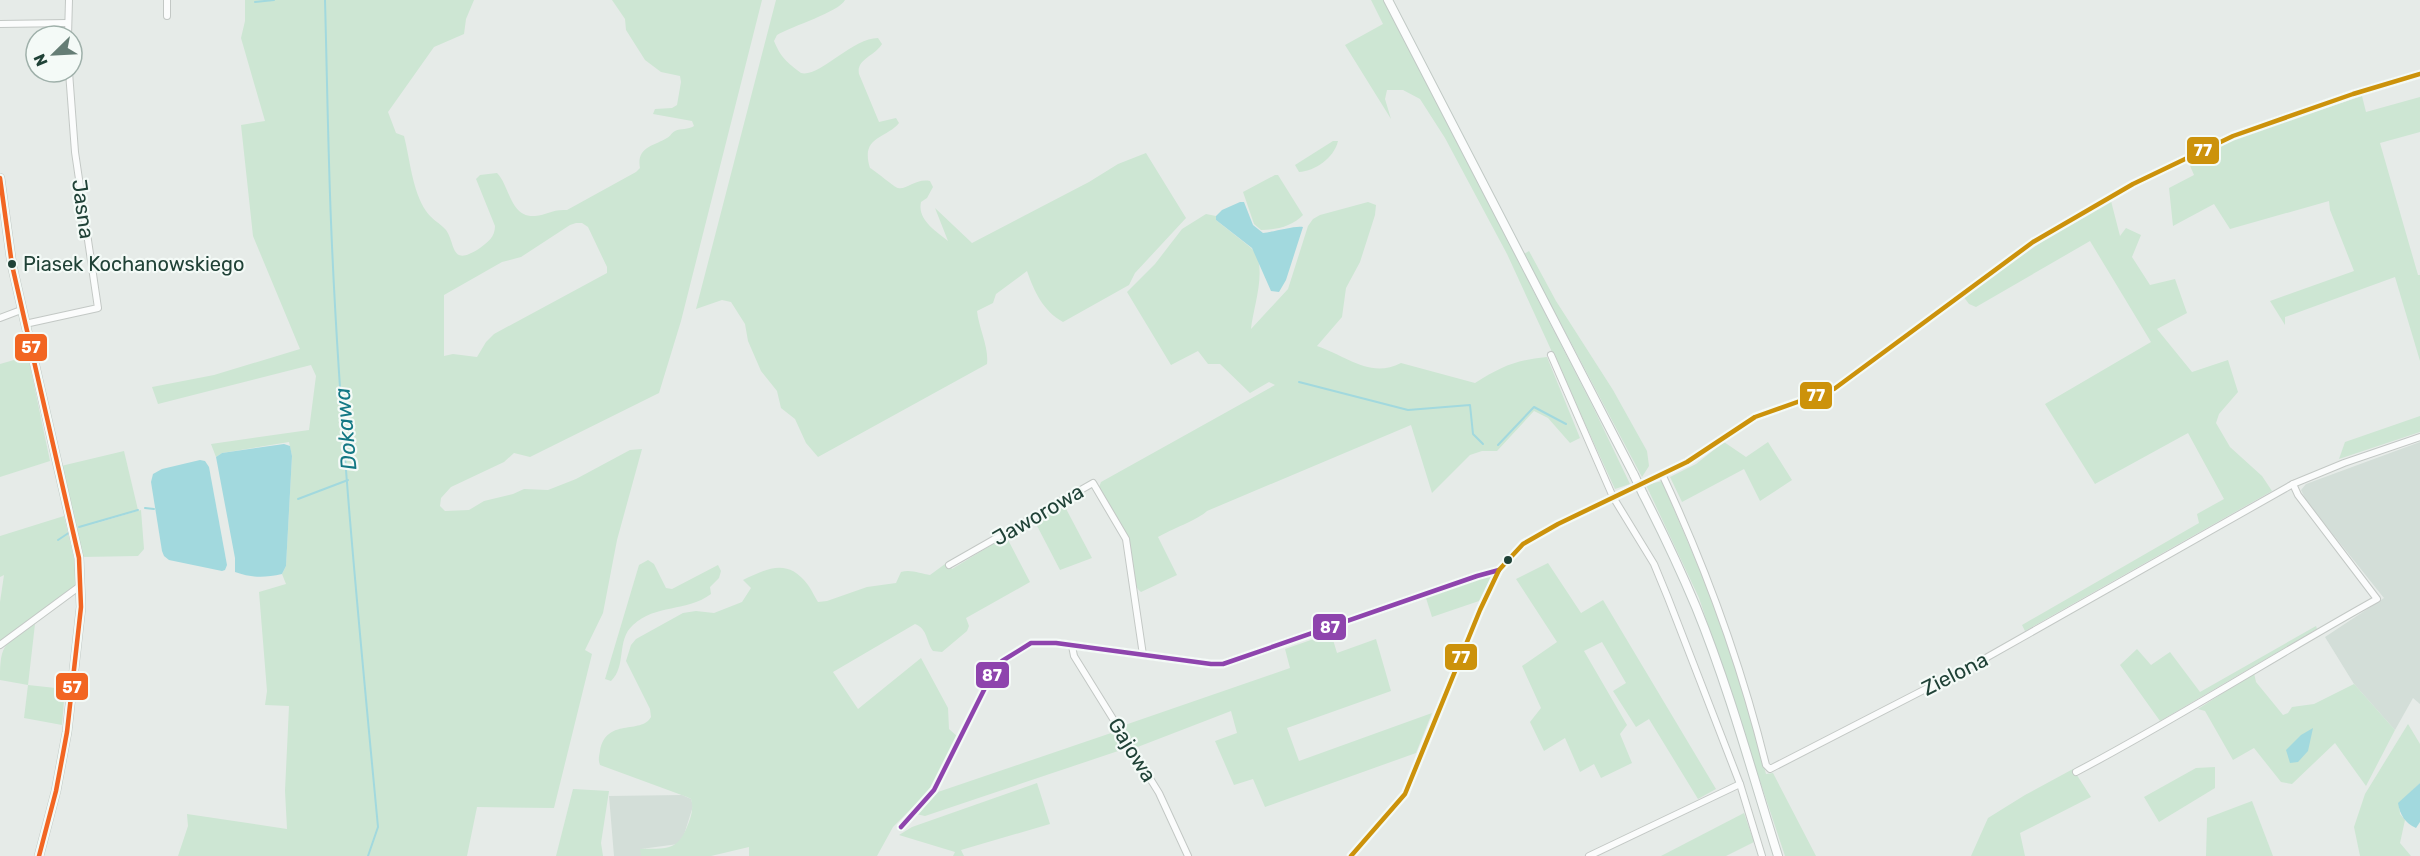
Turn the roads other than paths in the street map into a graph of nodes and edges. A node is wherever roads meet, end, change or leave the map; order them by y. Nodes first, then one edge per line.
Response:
1 (69, 0) edge
2 (167, 0) edge
3 (1388, 0) edge
4 (166, 16) dead end
5 (68, 23) joint
6 (0, 24) edge
7 (2420, 74) edge
8 (70, 84) edge
9 (0, 178) edge
10 (21, 310) junction
11 (0, 318) edge
12 (25, 324) junction
13 (1551, 355) dead end
14 (2420, 437) edge
15 (1662, 474) junction
16 (2293, 484) junction
17 (1613, 497) junction
18 (949, 565) dead end
19 (1499, 570) junction
20 (80, 586) junction
21 (0, 645) edge
22 (1072, 646) junction
23 (1143, 655) junction
24 (2076, 772) dead end
25 (1740, 784) junction
26 (901, 827) dead end
27 (39, 856) edge
28 (1188, 856) edge
29 (1351, 856) edge
30 (1589, 856) edge
31 (1762, 856) edge
32 (1778, 856) edge

1 - 5 street
2 - 4 street
3 - 32 main road, bridge
5 - 6 street
7 - 15 street
8 - 12 street, Jasna
9 - 10 main road
10 - 11 street
10 - 12 main road
12 - 20 main road
13 - 17 street
14 - 16 street, Zielona
15 - 16 street, Zielona
15 - 17 street
16 - 24 street
17 - 19 street
17 - 25 street
18 - 23 street, Jaworowa
19 - 23 street
19 - 29 street
20 - 21 street
20 - 27 main road
22 - 23 street
22 - 26 street
22 - 28 street, Gajowa
25 - 30 street
25 - 31 street

